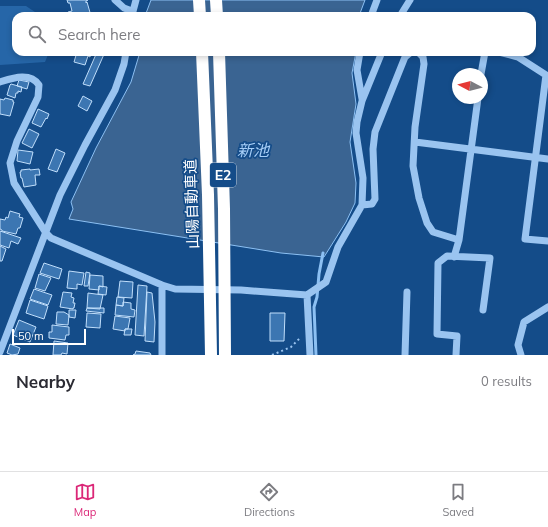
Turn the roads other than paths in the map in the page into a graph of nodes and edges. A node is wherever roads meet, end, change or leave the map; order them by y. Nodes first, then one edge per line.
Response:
1 (115, 0) edge
2 (136, 0) edge
3 (199, 0) edge
4 (216, 0) edge
5 (377, 0) edge
6 (410, 0) edge
7 (129, 12) edge
8 (133, 12) edge
9 (200, 12) edge
10 (217, 12) edge
11 (372, 12) edge
12 (402, 12) edge
13 (125, 56) edge
14 (202, 56) edge
15 (219, 56) edge
16 (360, 56) edge
17 (380, 56) edge
18 (407, 56) edge
19 (422, 56) edge
20 (483, 56) edge
21 (514, 56) edge
22 (482, 68) edge
23 (0, 82) edge
24 (362, 101) junction
25 (477, 104) edge
26 (415, 142) junction
27 (471, 149) junction
28 (535, 158) junction
29 (548, 159) edge
30 (362, 205) junction
31 (46, 233) junction
32 (458, 240) junction
33 (548, 241) edge
34 (454, 257) junction
35 (162, 285) junction
36 (407, 292) dead end
37 (307, 295) junction
38 (548, 308) edge
39 (483, 310) dead end
40 (0, 352) edge
41 (162, 355) edge
42 (211, 355) edge
43 (225, 355) edge
44 (310, 355) edge
45 (406, 355) edge
46 (456, 355) edge
47 (521, 355) edge

1 - 7 street
2 - 8 street
3 - 9 highway
4 - 10 highway
5 - 11 street
6 - 12 street
13 - 31 street
14 - 42 highway, 山陽自動車道 / E2
15 - 43 highway, 山陽自動車道 / E2
16 - 24 street
17 - 24 street
18 - 30 street
19 - 26 street
20 - 22 street
21 - 28 street
23 - 31 street
24 - 30 street
25 - 27 street
26 - 27 street
26 - 32 street
27 - 28 street
27 - 32 street
28 - 29 street
28 - 33 street
30 - 37 street
31 - 35 street
31 - 40 street
32 - 34 street
34 - 39 street
34 - 46 street
35 - 37 street
35 - 41 street
36 - 45 street
37 - 44 street
38 - 47 street

